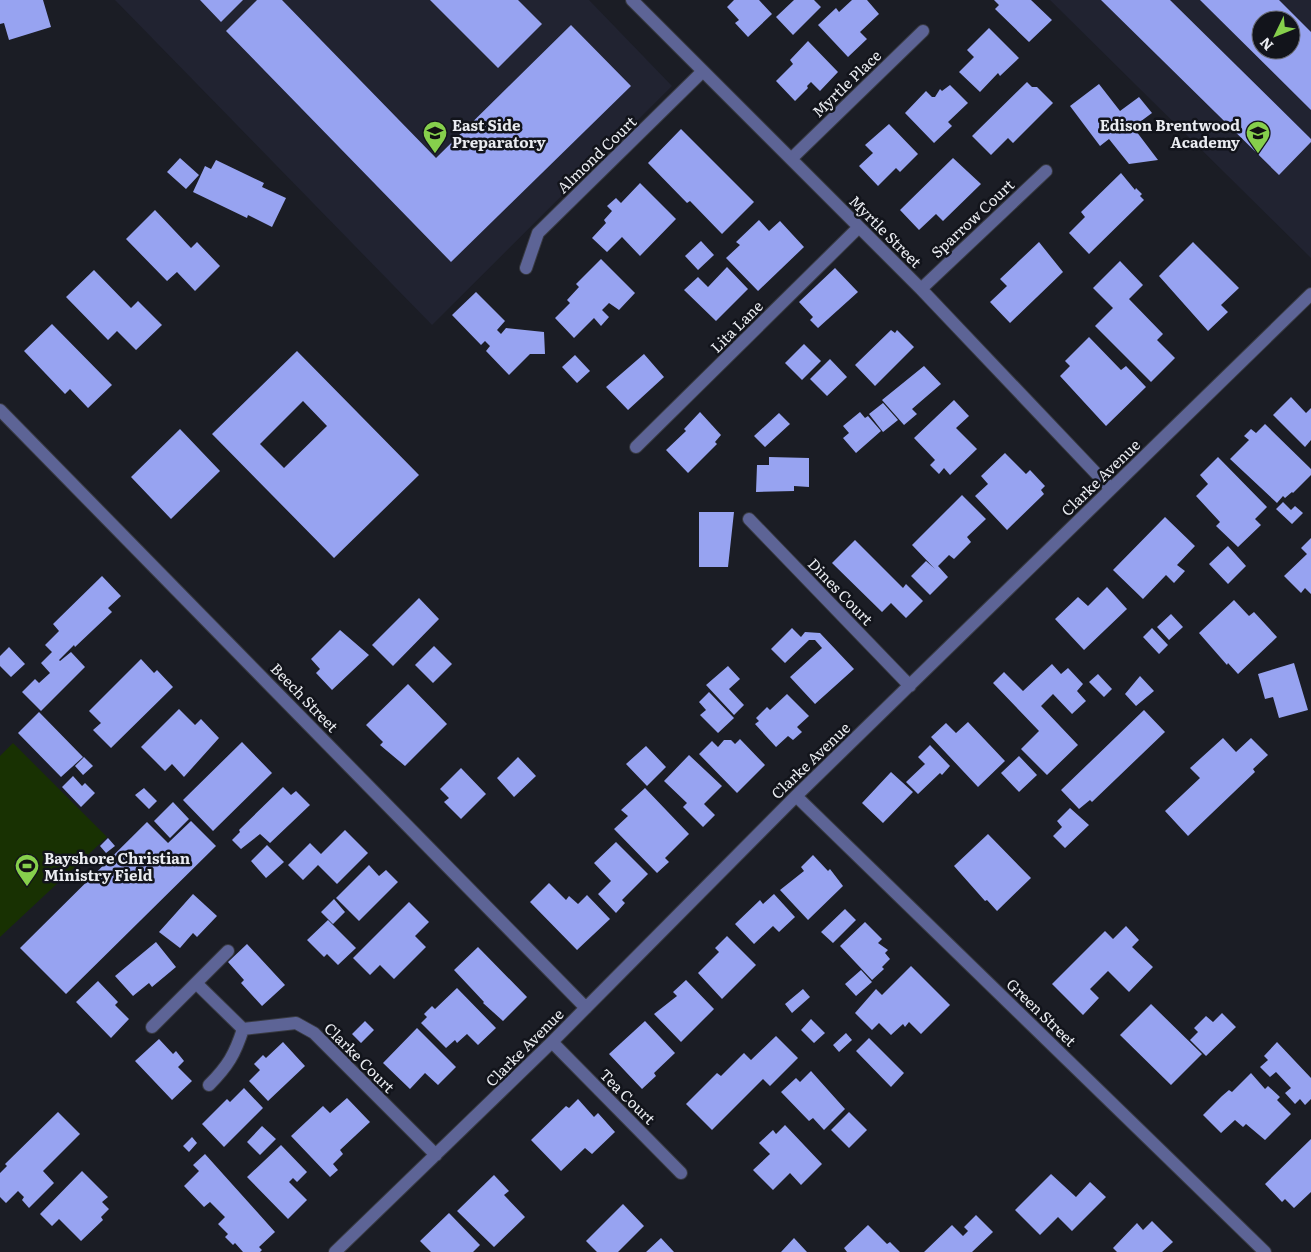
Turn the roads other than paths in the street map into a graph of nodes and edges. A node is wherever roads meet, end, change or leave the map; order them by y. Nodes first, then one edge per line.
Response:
1 (632, 0) edge
2 (923, 30) dead end
3 (702, 72) junction
4 (791, 159) junction
5 (1046, 171) dead end
6 (859, 227) junction
7 (526, 268) dead end
8 (921, 289) junction
9 (1311, 294) edge
10 (0, 410) edge
11 (636, 447) dead end
12 (1111, 490) junction
13 (750, 519) dead end
14 (910, 686) junction
15 (796, 796) junction
16 (228, 951) dead end
17 (196, 983) junction
18 (586, 1008) junction
19 (152, 1027) dead end
20 (243, 1029) junction
21 (552, 1042) junction
22 (209, 1085) dead end
23 (436, 1155) junction
24 (681, 1173) dead end
25 (335, 1252) edge
26 (1264, 1252) edge

1 - 3 street, Myrtle Street
2 - 4 street, Myrtle Place
3 - 4 street, Myrtle Street
3 - 7 street, Almond Court
4 - 6 street, Myrtle Street
5 - 8 street, Sparrow Court
6 - 8 street, Myrtle Street
6 - 11 street, Lita Lane
8 - 12 street, Myrtle Street
9 - 12 street, Clarke Avenue
10 - 18 street, Beech Street
12 - 14 street, Clarke Avenue
13 - 14 street, Dines Court
14 - 15 street, Clarke Avenue
15 - 18 street, Clarke Avenue
15 - 26 street, Green Street
16 - 17 street
17 - 19 street
17 - 20 street
18 - 21 street, Clarke Avenue
20 - 22 street
20 - 23 street, Clarke Court
21 - 23 street, Clarke Avenue
21 - 24 street, Tea Court
23 - 25 street, Clarke Avenue

